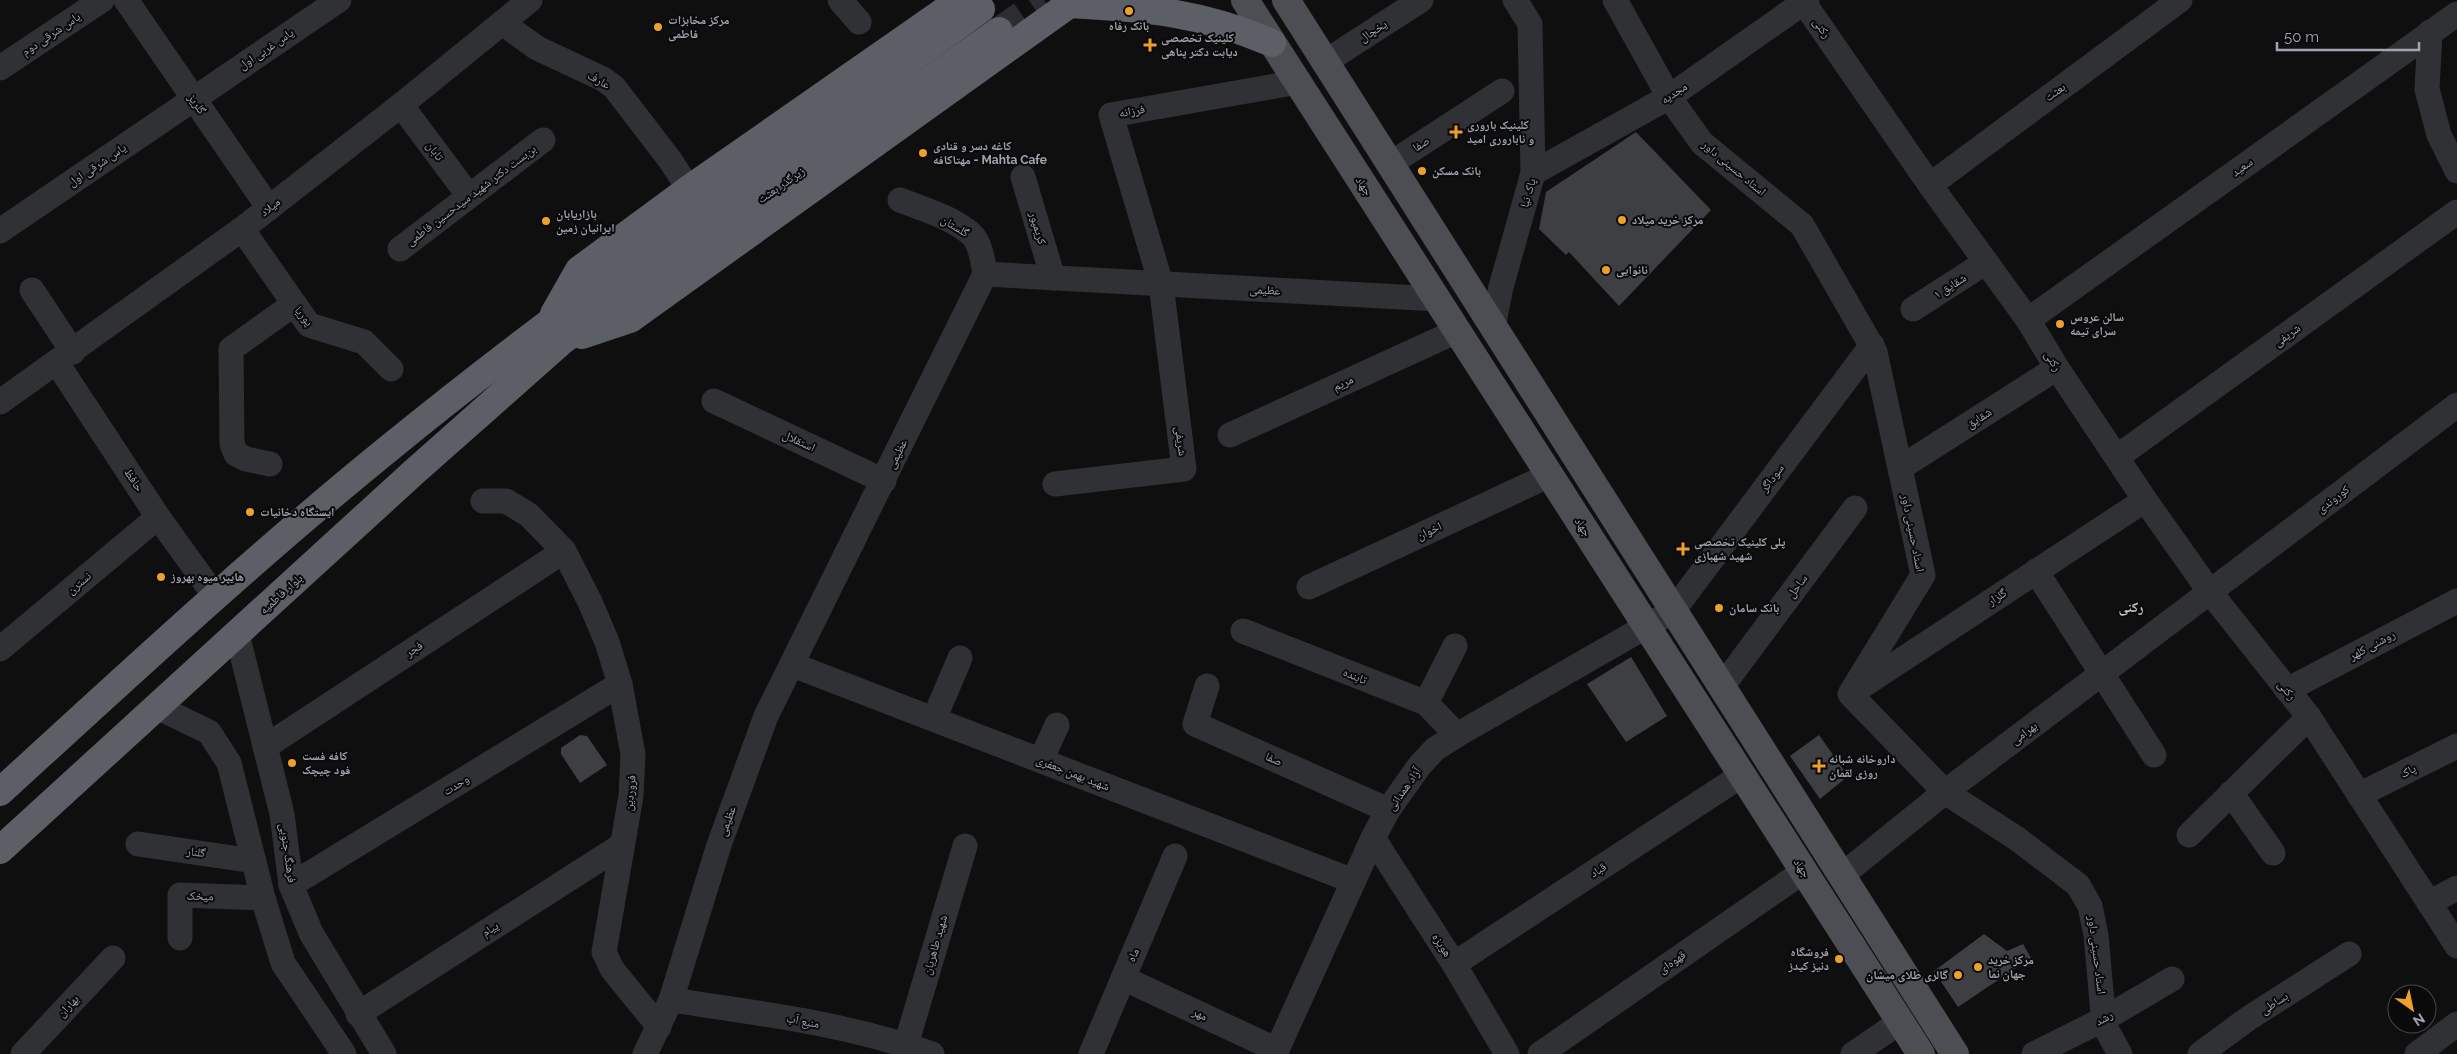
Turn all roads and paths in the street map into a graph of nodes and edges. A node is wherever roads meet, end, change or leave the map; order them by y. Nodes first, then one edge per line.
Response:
1 (102, 0) edge
2 (126, 0) edge
3 (339, 0) edge
4 (530, 0) edge
5 (840, 0) edge
6 (1245, 0) edge
7 (1286, 0) edge
8 (1421, 0) edge
9 (1515, 0) edge
10 (1615, 0) edge
11 (2180, 0) edge
12 (1804, 1) edge
13 (1069, 3) edge
14 (971, 5) edge
15 (2445, 17) edge
16 (859, 22) dead end
17 (502, 23) junction
18 (998, 31) tunnel mouth
19 (1272, 43) junction
20 (1326, 62) junction
21 (0, 68) edge
22 (1298, 82) junction
23 (1502, 90) dead end
24 (1669, 97) junction
25 (194, 99) junction
26 (401, 105) junction
27 (543, 140) dead end
28 (1390, 164) junction
29 (2457, 170) edge
30 (1533, 173) junction
31 (1023, 177) dead end
32 (1930, 185) junction
33 (689, 189) junction
34 (469, 196) junction
35 (900, 200) dead end
36 (269, 208) junction
37 (2457, 212) edge
38 (242, 229) junction
39 (0, 231) edge
40 (400, 249) dead end
41 (1986, 262) junction
42 (985, 274) junction
43 (1053, 278) junction
44 (1161, 284) junction
45 (32, 290) dead end
46 (1437, 299) junction
47 (294, 304) junction
48 (1913, 309) dead end
49 (2028, 320) junction
50 (1493, 327) junction
51 (557, 330) junction
52 (1457, 331) junction
53 (1872, 345) junction
54 (65, 357) junction
55 (2057, 368) junction
56 (391, 369) dead end
57 (4, 392) edge
58 (714, 400) dead end
59 (2453, 415) edge
60 (1230, 435) dead end
61 (2117, 457) junction
62 (270, 464) dead end
63 (1900, 468) junction
64 (1550, 475) junction
65 (884, 481) junction
66 (1055, 484) dead end
67 (2145, 500) junction
68 (483, 501) dead end
69 (1855, 508) dead end
70 (158, 517) junction
71 (564, 551) junction
72 (2036, 571) junction
73 (1309, 587) dead end
74 (2210, 592) junction
75 (215, 596) junction
76 (2457, 601) edge
77 (1673, 611) junction
78 (1646, 626) junction
79 (1243, 631) dead end
80 (237, 634) junction
81 (1455, 646) dead end
82 (0, 649) edge
83 (960, 658) dead end
84 (793, 665) junction
85 (2102, 675) junction
86 (620, 684) junction
87 (1207, 686) dead end
88 (1721, 688) junction
89 (2287, 690) junction
90 (1850, 694) junction
91 (1426, 703) junction
92 (157, 707) junction
93 (2309, 717) junction
94 (934, 719) junction
95 (1057, 724) dead end
96 (1457, 736) junction
97 (2457, 746) edge
98 (265, 747) junction
99 (2154, 755) dead end
100 (1041, 760) junction
101 (1742, 775) junction
102 (0, 792) edge
103 (1945, 792) junction
104 (2231, 794) junction
105 (2359, 795) junction
106 (1388, 810) junction
107 (2189, 835) dead end
108 (1373, 838) junction
109 (138, 844) dead end
110 (622, 844) junction
111 (965, 846) dead end
112 (0, 850) edge
113 (2272, 853) dead end
114 (1175, 856) dead end
115 (254, 861) junction
116 (1804, 871) junction
117 (1841, 876) junction
118 (1353, 881) junction
119 (292, 886) junction
120 (2457, 888) edge
121 (264, 898) junction
122 (2429, 902) junction
123 (180, 938) dead end
124 (2457, 946) edge
125 (2349, 954) dead end
126 (113, 958) dead end
127 (1454, 964) junction
128 (1123, 978) junction
129 (2172, 979) dead end
130 (671, 1000) junction
131 (358, 1014) junction
132 (2104, 1019) junction
133 (1900, 1022) junction
134 (2457, 1024) edge
135 (659, 1026) junction
136 (906, 1045) junction
137 (1502, 1051) edge
138 (1276, 1052) edge
139 (23, 1054) edge
140 (344, 1054) edge
141 (384, 1054) edge
142 (645, 1054) edge
143 (932, 1054) edge
144 (1092, 1054) edge
145 (1540, 1054) edge
146 (1853, 1054) edge
147 (1921, 1054) edge
148 (1955, 1054) edge
149 (2034, 1054) edge
150 (2120, 1054) edge
151 (2200, 1054) edge
152 (2417, 1054) edge

1 - 21 street, یاس شرقی دوم
2 - 25 street, گلریز
3 - 25 street, یاس غربی اول
4 - 17 street, میلاد
5 - 16 street
6 - 19 main road, جهاد
7 - 20 main road
8 - 20 street, یخچال
9 - 30 street, پاک نیا
10 - 24 street, استاد حسینی داور
11 - 32 street, بعثت
12 - 24 street, مجدیه
12 - 32 street, رکنی
13 - 19 highway
13 - 51 highway
14 - 33 highway
14 - 51 highway, زیرگذر بعثت
15 - 29 street
15 - 49 street, سعید
17 - 26 street, میلاد
17 - 33 street, عارف
18 - 51 highway, زیرگذر بعثت
19 - 22 main road, جهاد
20 - 28 main road
22 - 44 street, فرزانه
22 - 46 main road, جهاد
23 - 28 street, صفا
24 - 30 street, مجدیه
24 - 53 street, استاد حسینی داور
25 - 36 street, گلریز
25 - 39 street, یاس شرقی اول
26 - 34 street, تابان
26 - 36 street, میلاد
27 - 34 street, بن‌بست دکتر شهید سیدحسین فاطمی
28 - 50 main road
30 - 50 street, پاک نیا
31 - 43 street, کریمپور
32 - 41 street, رکنی
33 - 51 highway
34 - 40 street, بن‌بست دکتر شهید سیدحسین فاطمی
35 - 42 street, گلستان
36 - 38 street, میلاد
37 - 61 street, شریفی
38 - 47 street, پوریا
38 - 54 street, میلاد
41 - 48 street, شقایق ۱
41 - 49 street, رکنی
42 - 43 street, عظیمی
42 - 65 street, عظیمی
43 - 44 street, عظیمی
44 - 46 street, عظیمی
44 - 66 street, شریفی
45 - 54 street, حافظ
46 - 52 main road, جهاد
47 - 56 street, پوریا
47 - 62 street
49 - 55 street, رکنی
50 - 77 main road
51 - 75 highway
51 - 80 highway, بلوار فاطمیه
52 - 60 street, مریم
52 - 64 main road, جهاد
53 - 63 street, استاد حسینی داور
53 - 77 street, سوداگر
54 - 57 street, میلاد
54 - 70 street, حافظ
55 - 61 street, رکنی
55 - 63 street, شقایق
58 - 65 street, استقلال
59 - 74 street, کوروندی
61 - 67 street, رکنی
63 - 90 street, استاد حسینی داور
64 - 73 street, اخوان
64 - 78 main road, جهاد
65 - 84 street, عظیمی
67 - 72 street, گلزار
67 - 74 street, رکنی
68 - 71 street, فروردین
69 - 88 street, ساحل
70 - 75 street, حافظ
70 - 82 street, نسترن
71 - 86 street, فروردین
71 - 98 street, فجر
72 - 85 street
72 - 90 street, گلزار
74 - 85 street, بهرامی
74 - 89 street, رکنی
75 - 102 highway
76 - 89 street, روشنی کلهر
77 - 78 street, آزاد همدانی
77 - 88 main road
78 - 96 street, آزاد همدانی
78 - 101 main road, جهاد
79 - 91 street, تابنده
80 - 92 highway, بلوار فاطمیه
80 - 98 street, فرهنگ جنوبی
81 - 91 street
83 - 94 street
84 - 94 street, شهید بهمن جعفری
84 - 130 street, عظیمی
85 - 99 street
85 - 103 street, بهرامی
86 - 110 street, فروردین
86 - 119 street, وحدت
87 - 106 street, صفا
88 - 117 main road
89 - 93 street, رکنی
90 - 103 street, استاد حسینی داور
91 - 96 street, تابنده
92 - 112 highway, بلوار فاطمیه
92 - 115 street
93 - 104 street
93 - 105 street, رکنی
94 - 100 street, شهید بهمن جعفری
95 - 100 street
96 - 106 street, آزاد همدانی
97 - 105 street, پاک
98 - 119 street, فرهنگ جنوبی
100 - 118 street, شهید بهمن جعفری
101 - 116 main road, جهاد
101 - 127 street, قباد
103 - 117 street, بهرامی
103 - 132 street, استاد حسینی داور
104 - 107 street
104 - 113 street
105 - 122 street, رکنی
106 - 108 street, آزاد همدانی
108 - 118 street, آزاد همدانی
108 - 127 street, هویزه
109 - 115 street, گلنار
110 - 131 street, پیام
110 - 135 street, فروردین
111 - 136 street, شهید طاهریان
114 - 128 street, ماه
115 - 121 street
116 - 133 main road, جهاد
116 - 145 street, قهوه‌ای
117 - 148 main road
118 - 138 street, آزاد همدانی
119 - 131 street, فرهنگ جنوبی
120 - 122 street
121 - 123 street, میخک
121 - 140 street
122 - 124 street, رکنی
125 - 151 street, بساطی
126 - 139 street, بهاران
127 - 137 street, هویزه
128 - 138 street, مهر
128 - 144 street, ماه
129 - 132 street, رشد
130 - 135 street, عظیمی
130 - 136 street, منبع آب
131 - 141 street, فرهنگ جنوبی
132 - 149 street, رشد
132 - 150 street, استاد حسینی داور
133 - 146 street
133 - 147 main road, جهاد
134 - 152 street
135 - 142 street, عظیمی
136 - 143 street, منبع آب

